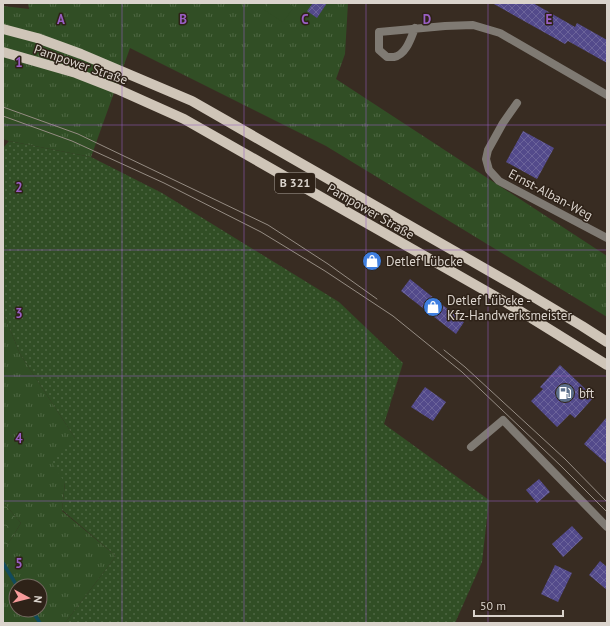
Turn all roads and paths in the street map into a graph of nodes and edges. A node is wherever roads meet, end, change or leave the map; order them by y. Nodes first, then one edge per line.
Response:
1 (415, 28) junction
2 (3, 29) edge
3 (3, 52) edge
4 (607, 95) edge
5 (517, 103) dead end
6 (607, 238) edge
7 (607, 342) edge
8 (607, 365) edge
9 (471, 447) dead end
10 (607, 527) edge

1 - 1 street
1 - 4 street
2 - 7 main road, Pampower Straße / B 321
3 - 8 main road, Pampower Straße / B 321
5 - 6 street, Ernst-Alban-Weg
9 - 10 street

